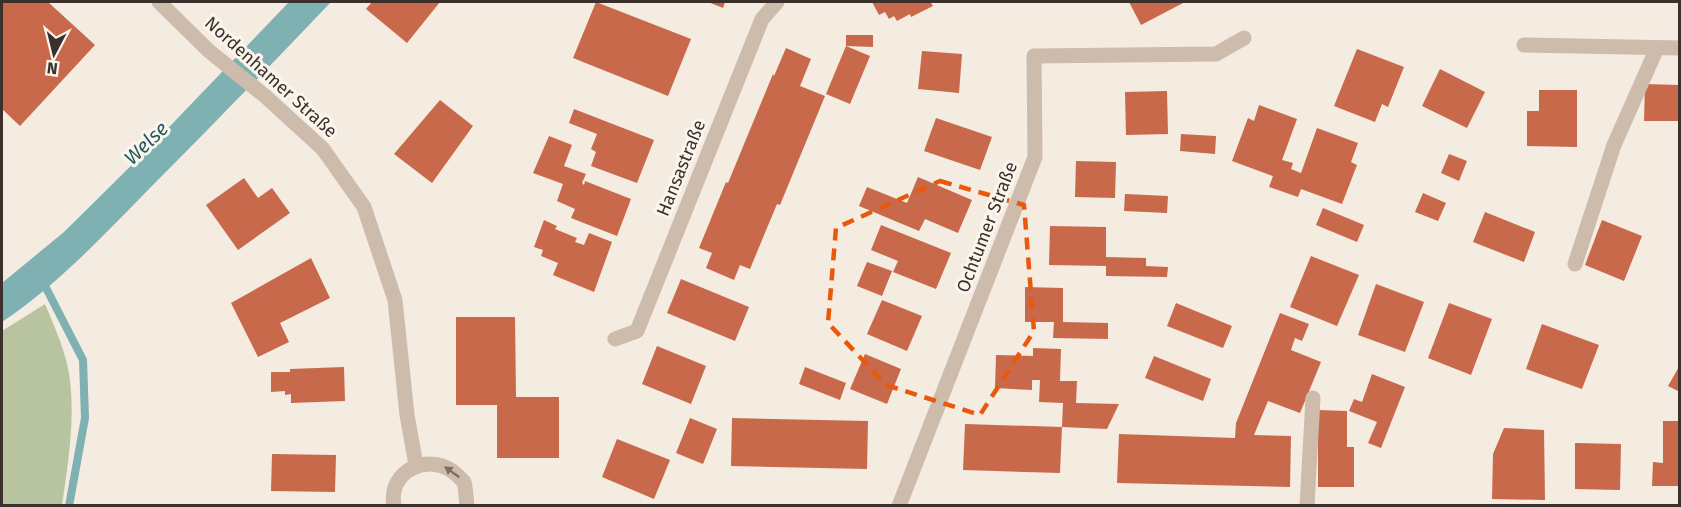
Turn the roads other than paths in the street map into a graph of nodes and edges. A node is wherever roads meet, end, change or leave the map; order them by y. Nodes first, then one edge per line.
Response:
1 (159, 2) edge
2 (777, 2) edge
3 (1244, 38) dead end
4 (1524, 45) dead end
5 (1657, 48) junction
6 (1680, 48) edge
7 (1575, 264) dead end
8 (615, 339) dead end
9 (1314, 399) dead end
10 (416, 465) junction
11 (394, 506) edge
12 (467, 506) edge
13 (899, 506) edge
14 (1307, 506) edge

1 - 10 street, Nordenhamer Straße
2 - 8 street, Hansastraße
3 - 13 street, Ochtumer Straße
4 - 5 street
5 - 6 street
5 - 7 street
9 - 14 street
10 - 11 street
12 -> 10 street

